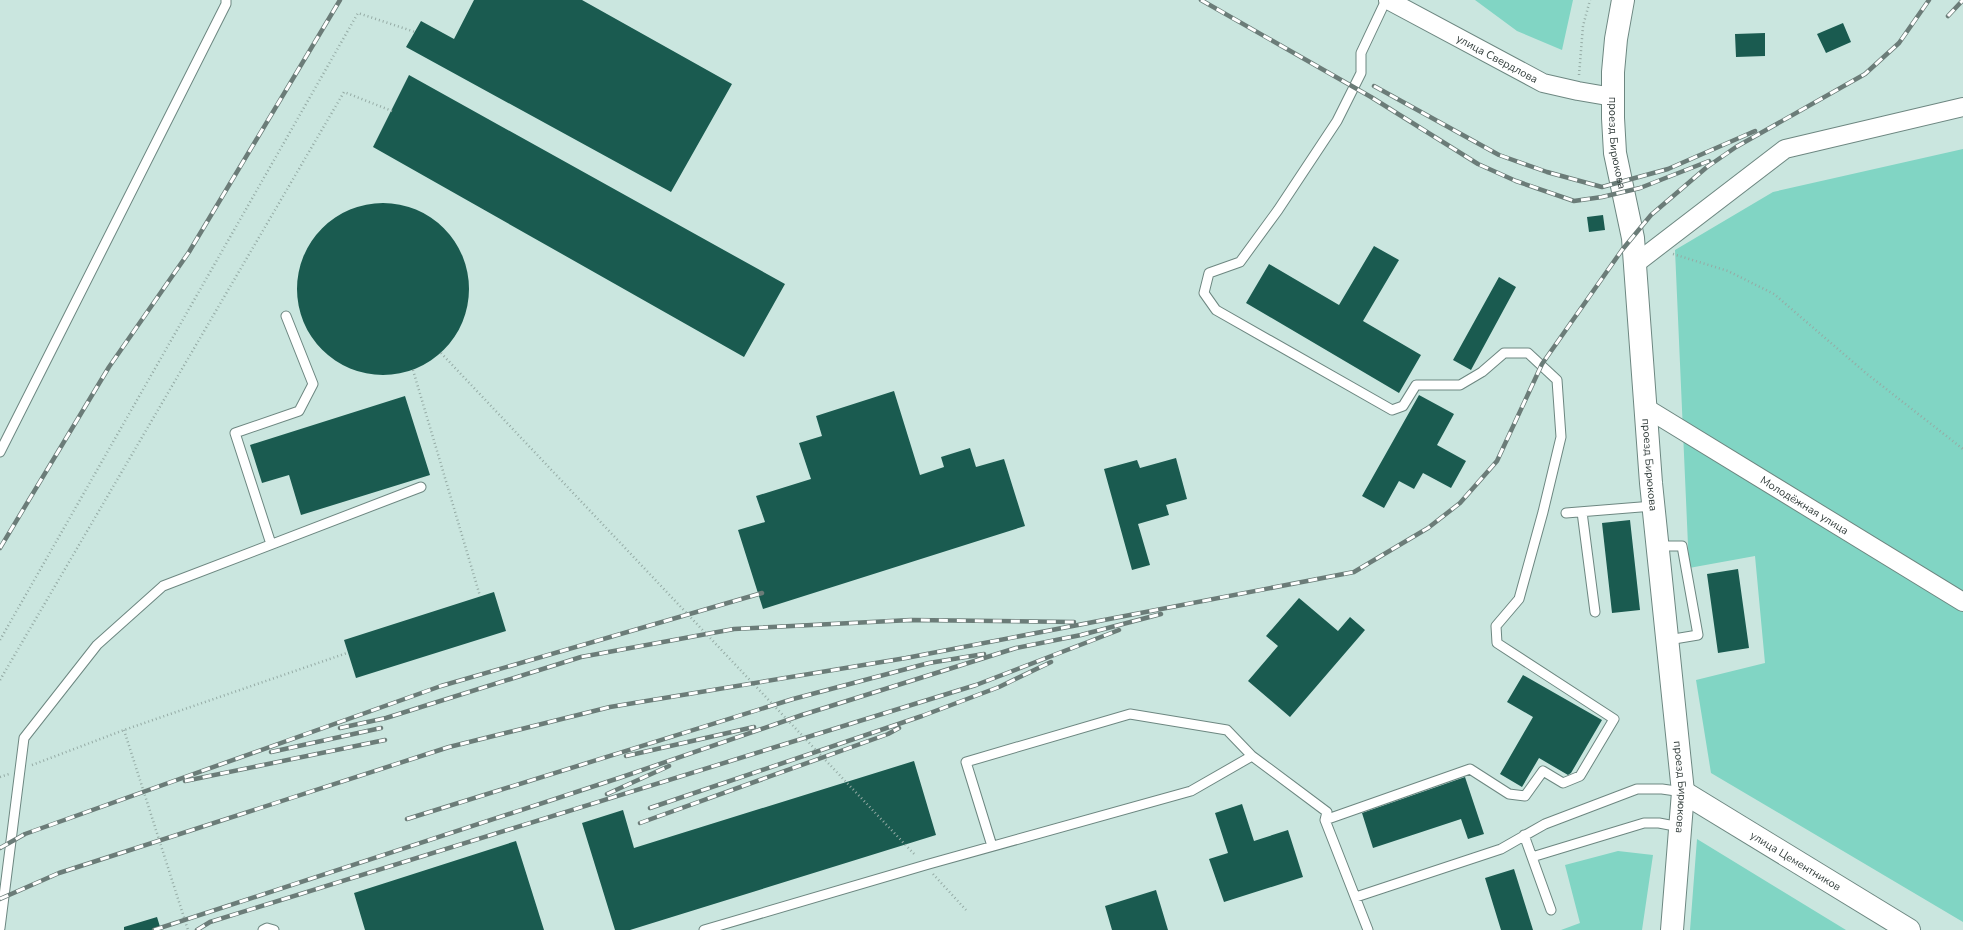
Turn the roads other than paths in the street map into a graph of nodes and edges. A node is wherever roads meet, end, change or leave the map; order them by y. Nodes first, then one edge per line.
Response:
1 (226, 0) edge
2 (1387, 0) edge
3 (1623, 0) edge
4 (1613, 96) junction
5 (1963, 107) edge
6 (1635, 264) junction
7 (286, 316) dead end
8 (1646, 408) junction
9 (0, 452) edge
10 (421, 487) dead end
11 (1654, 506) junction
12 (1582, 512) junction
13 (1566, 513) dead end
14 (271, 544) junction
15 (1658, 546) junction
16 (1963, 602) edge
17 (1594, 612) dead end
18 (1668, 640) junction
19 (1252, 756) junction
20 (1683, 792) junction
21 (1325, 820) junction
22 (1680, 827) junction
23 (1524, 835) junction
24 (992, 846) junction
25 (1532, 857) junction
26 (1356, 897) junction
27 (1551, 910) dead end
28 (730, 926) edge
29 (0, 928) edge
30 (263, 930) edge
31 (274, 930) edge
32 (704, 930) edge
33 (1368, 930) edge
34 (1672, 930) edge
35 (1909, 930) edge

1 - 9 lane
2 - 4 street, улица Свердлова
2 - 21 lane
3 - 4 street, проезд Бирюкова
4 - 6 street, проезд Бирюкова
5 - 6 street
6 - 8 street, проезд Бирюкова
7 - 14 lane
8 - 11 street, проезд Бирюкова
8 - 16 street, Молодёжная улица
10 - 14 lane
11 - 12 lane
11 - 15 street, проезд Бирюкова
12 - 13 lane
12 - 17 lane
14 - 29 lane
15 - 18 street, проезд Бирюкова
15 - 18 lane
18 - 20 street, проезд Бирюкова
19 - 21 lane
19 - 24 lane
19 - 24 lane
20 - 22 street, проезд Бирюкова
20 - 23 lane
20 - 35 street, улица Цементников
21 - 26 lane
22 - 25 lane
22 - 34 street, проезд Бирюкова
23 - 25 lane
23 - 26 lane
24 - 28 lane
25 - 27 lane
26 - 33 lane
28 - 32 lane
30 - 31 lane

